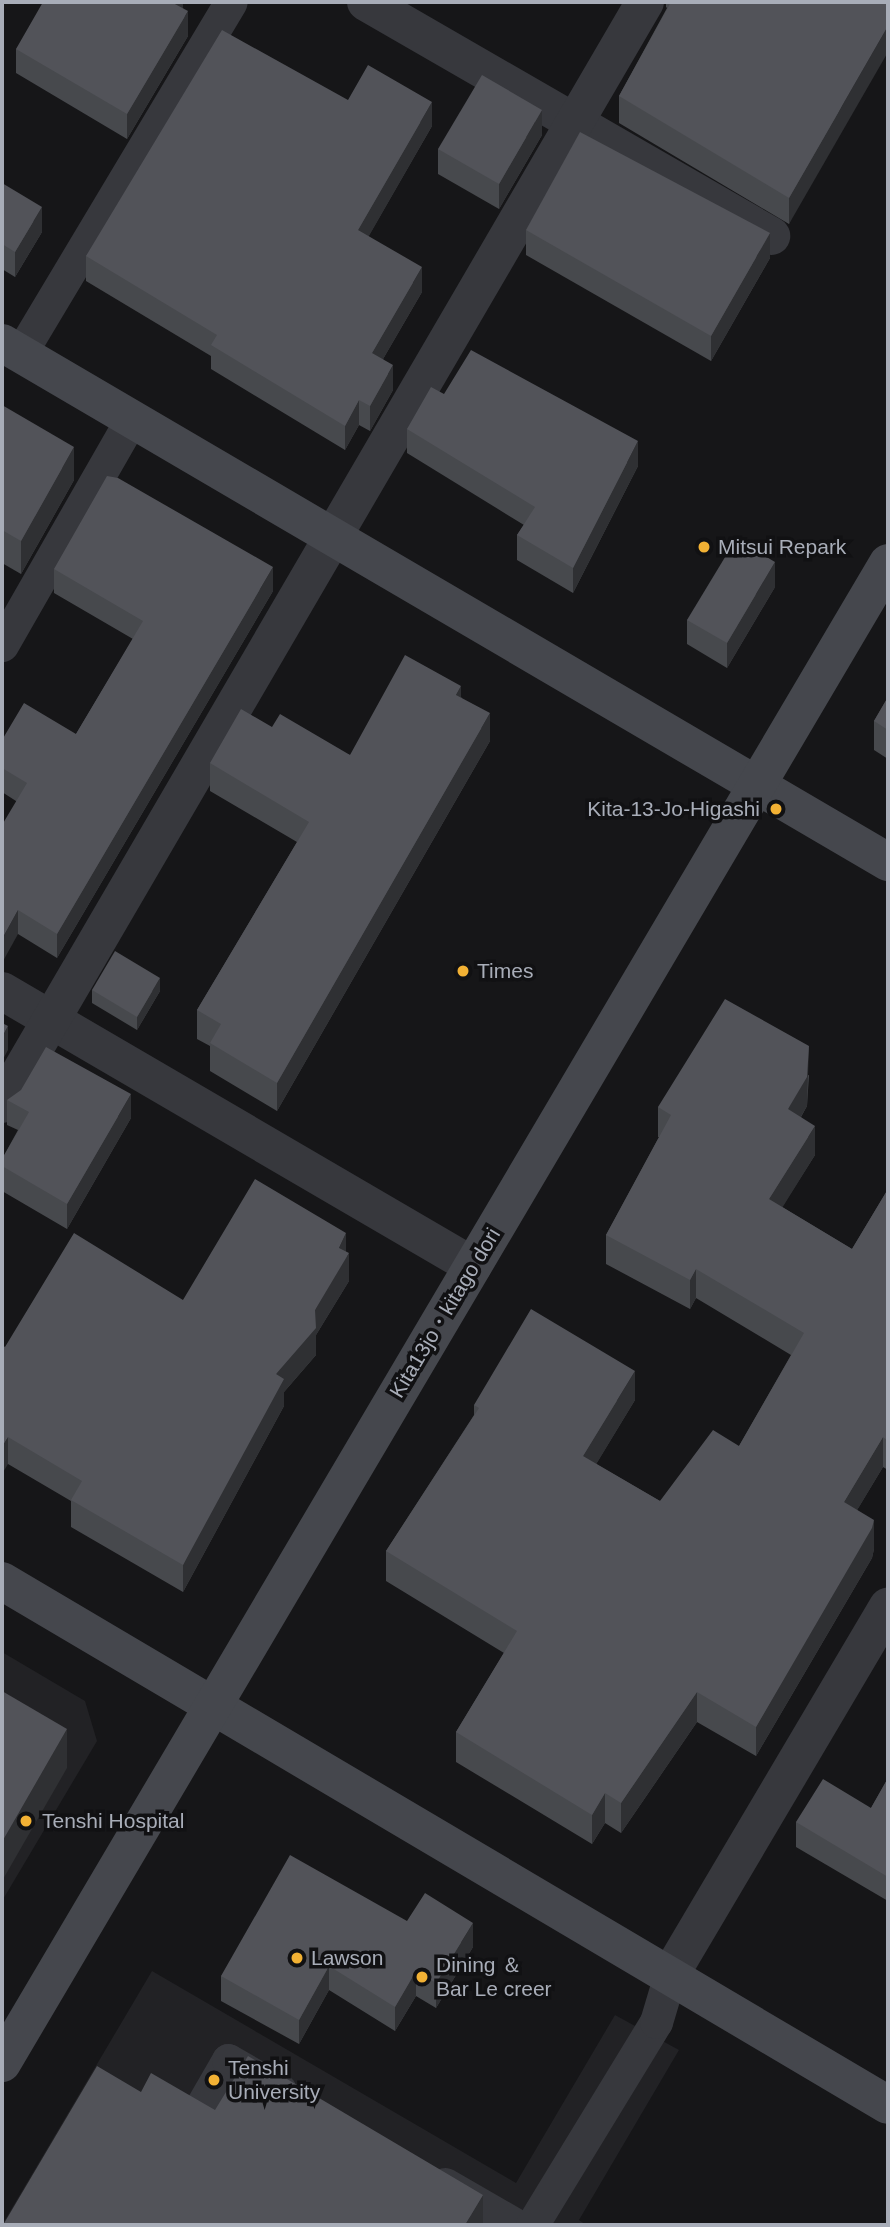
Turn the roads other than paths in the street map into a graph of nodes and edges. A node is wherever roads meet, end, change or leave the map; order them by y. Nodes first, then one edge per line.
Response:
1 (230, 2) edge
2 (366, 2) edge
3 (645, 2) edge
4 (576, 124) junction
5 (771, 236) edge
6 (11, 348) edge
7 (132, 418) junction
8 (337, 535) junction
9 (888, 563) edge
10 (2, 645) edge
11 (757, 785) junction
12 (888, 862) edge
13 (2, 992) edge
14 (51, 1020) junction
15 (2, 1104) edge
16 (473, 1266) junction
17 (2, 1581) edge
18 (888, 1607) edge
19 (213, 1704) junction
20 (670, 1975) junction
21 (2, 2063) edge
22 (888, 2105) edge
23 (312, 2108) edge
24 (198, 2112) edge
25 (420, 2170) edge
26 (516, 2225) edge
27 (533, 2225) edge

1 - 6 lane
2 - 4 street
3 - 4 street
4 - 5 street
4 - 8 street
6 - 7 street
7 - 8 street
7 - 10 lane
8 - 11 street
8 - 14 street
9 - 11 street, Kita13jo・kitago dori
11 - 12 street
11 - 16 street, Kita13jo・kitago dori
13 - 14 street
14 - 15 street
14 - 16 street
16 - 19 street, Kita13jo・kitago dori
17 - 19 street
18 - 20 street
19 - 20 street
19 - 21 street, Kita13jo・kitago dori
20 - 22 street
20 - 27 lane
23 - 24 lane
25 - 26 lane

